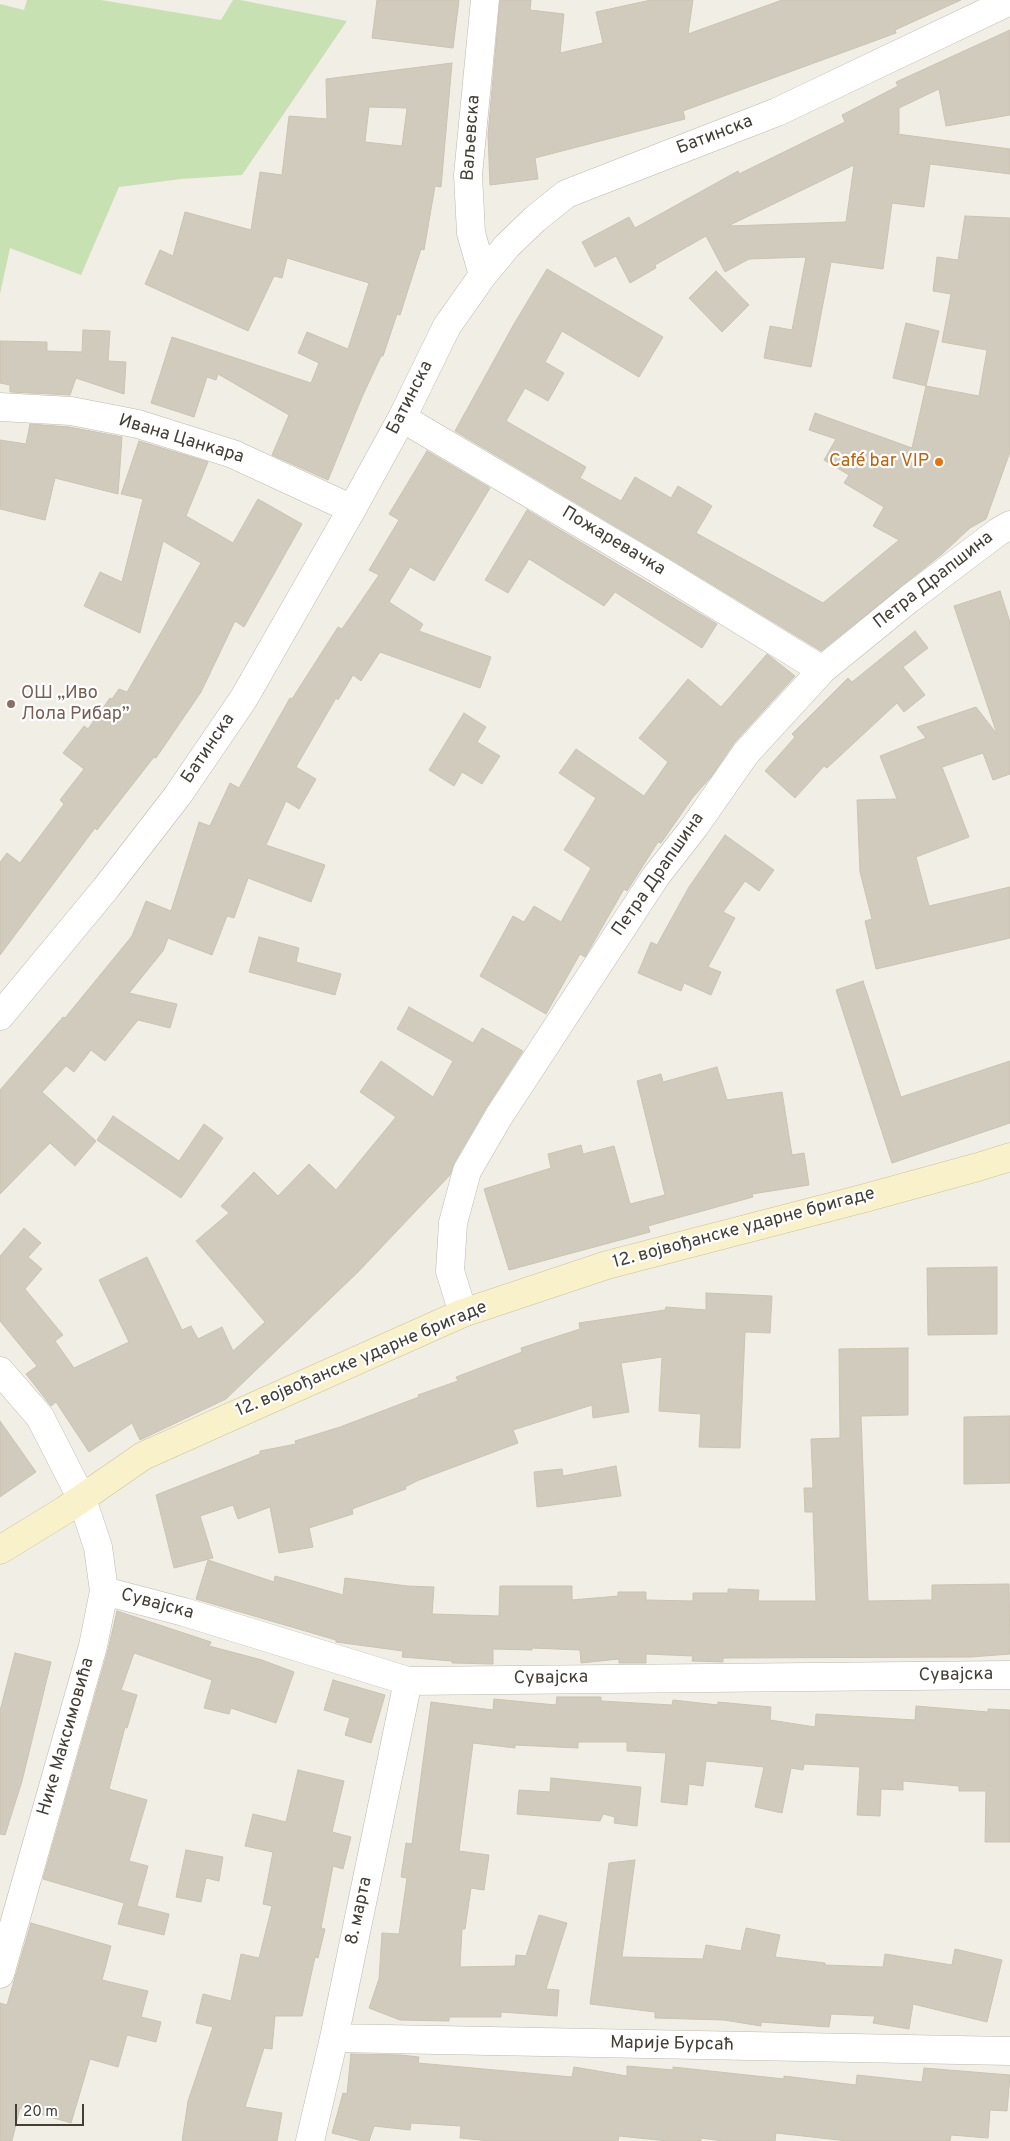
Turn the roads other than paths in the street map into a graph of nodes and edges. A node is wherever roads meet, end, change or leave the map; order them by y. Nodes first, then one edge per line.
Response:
1 (484, 0) edge
2 (1010, 1) edge
3 (483, 275) junction
4 (0, 407) edge
5 (402, 418) junction
6 (352, 509) junction
7 (1010, 525) edge
8 (822, 670) junction
9 (0, 1016) edge
10 (1010, 1157) edge
11 (463, 1313) junction
12 (0, 1371) edge
13 (82, 1499) junction
14 (0, 1550) edge
15 (104, 1591) junction
16 (1010, 1676) edge
17 (408, 1681) junction
18 (0, 1974) edge
19 (334, 2038) junction
20 (1010, 2051) edge
21 (310, 2141) edge

1 - 3 street, Ваљевска
2 - 3 street, Батинска
3 - 5 street, Батинска
4 - 6 street, Ивана Цанкара
5 - 6 street, Батинска
5 - 8 street, Пожаревачка
6 - 9 street, Батинска
7 - 8 street, Петра Драпшина
8 - 11 street, Петра Драпшина
10 - 11 main road, 12. војвођанске ударне бригаде
11 - 13 main road, 12. војвођанске ударне бригаде
12 - 13 street, Нике Максимовића
13 - 14 main road, 12. војвођанске ударне бригаде
13 - 15 street, Нике Максимовића
15 - 17 street, Сувајска
15 - 18 street, Нике Максимовића
16 - 17 street, Сувајска
17 - 19 street, 8. марта
19 - 20 street, Марије Бурсаћ
19 - 21 street, 8. марта

